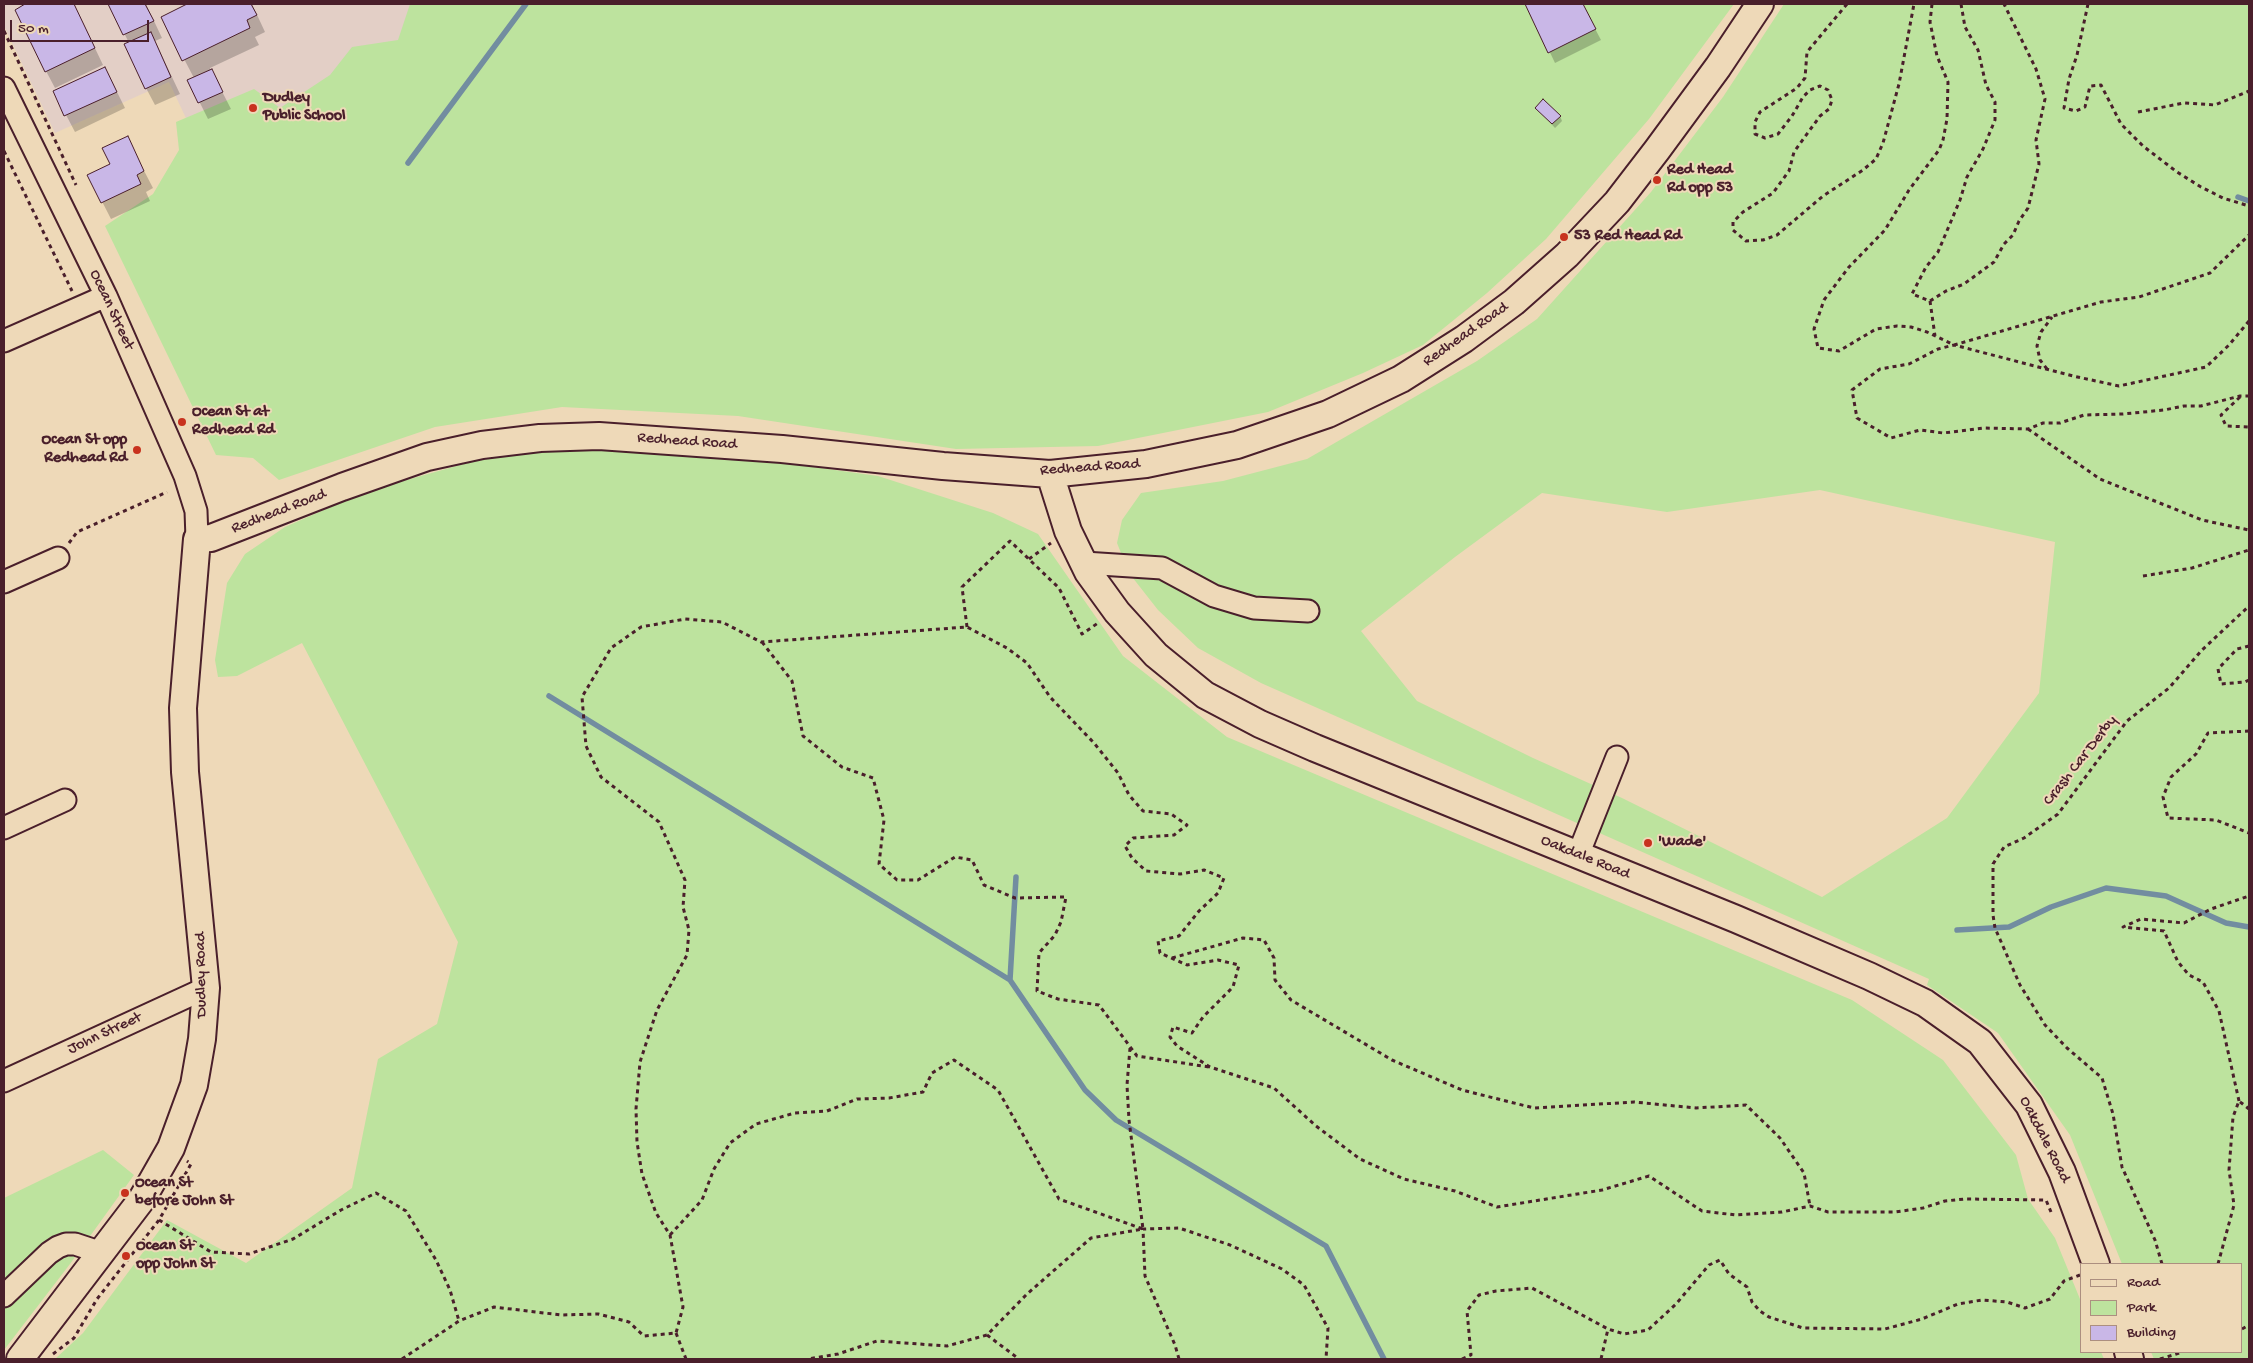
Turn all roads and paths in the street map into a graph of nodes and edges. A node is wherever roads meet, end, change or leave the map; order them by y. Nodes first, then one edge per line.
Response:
1 (1760, 4) edge
2 (1847, 4) edge
3 (1914, 4) edge
4 (1932, 4) edge
5 (1961, 4) edge
6 (2004, 4) edge
7 (2088, 4) edge
8 (4, 31) edge
9 (4, 88) edge
10 (2249, 91) edge
11 (2138, 112) dead end
12 (4, 151) edge
13 (78, 190) dead end
14 (2249, 206) edge
15 (2249, 235) edge
16 (106, 296) junction
17 (1930, 301) junction
18 (79, 308) junction
19 (2052, 317) junction
20 (2249, 321) edge
21 (1935, 336) junction
22 (4, 341) edge
23 (1954, 345) junction
24 (2047, 370) junction
25 (2240, 396) junction
26 (2249, 396) edge
27 (2249, 427) edge
28 (2028, 429) junction
29 (1050, 474) junction
30 (166, 492) dead end
31 (2249, 530) edge
32 (198, 539) junction
33 (2249, 550) edge
34 (58, 558) joint
35 (1084, 564) junction
36 (2143, 576) dead end
37 (4, 582) edge
38 (2249, 606) edge
39 (1308, 611) dead end
40 (967, 627) junction
41 (1082, 634) dead end
42 (762, 642) junction
43 (2249, 646) edge
44 (2249, 680) edge
45 (2249, 731) edge
46 (1618, 757) dead end
47 (65, 800) dead end
48 (4, 828) edge
49 (2249, 833) edge
50 (1578, 855) junction
51 (2249, 896) edge
52 (1171, 958) junction
53 (206, 988) junction
54 (1130, 1048) junction
55 (1210, 1067) junction
56 (4, 1081) edge
57 (2240, 1101) junction
58 (2249, 1108) edge
59 (2046, 1200) dead end
60 (1810, 1206) junction
61 (159, 1220) dead end
62 (1143, 1229) junction
63 (670, 1235) junction
64 (102, 1253) junction
65 (2086, 1263) edge
66 (2162, 1263) edge
67 (2218, 1263) edge
68 (2080, 1274) edge
69 (4, 1296) edge
70 (459, 1321) junction
71 (1608, 1330) junction
72 (676, 1333) junction
73 (987, 1335) junction
74 (2180, 1353) edge
75 (20, 1359) edge
76 (402, 1359) edge
77 (686, 1359) edge
78 (808, 1359) edge
79 (1018, 1359) edge
80 (1179, 1359) edge
81 (1326, 1359) edge
82 (1462, 1359) edge
83 (1601, 1359) edge
84 (2160, 1359) edge

1 - 29 main road, Redhead Road
2 - 3 path
4 - 21 path
5 - 17 path
6 - 17 path
7 - 14 path
8 - 13 path
9 - 16 street, Ocean Street
10 - 11 path
12 - 18 path
15 - 19 path
16 - 18 street
16 - 32 street, Ocean Street
17 - 21 path
18 - 22 street
19 - 23 path
19 - 24 path
20 - 24 path
21 - 23 path
23 - 24 path
23 - 28 path
25 - 26 path
25 - 27 path
25 - 28 path
28 - 31 path
29 - 32 main road, Redhead Road
29 - 35 main road, Oakdale Road
30 - 34 path
32 - 53 main road, Dudley Road
33 - 36 path
34 - 37 street
35 - 39 street
35 - 50 main road, Oakdale Road
38 - 66 path, Crash Car Derby
40 - 41 path
40 - 42 path
40 - 52 path
42 - 54 path
42 - 63 path
43 - 44 path
45 - 49 path
46 - 50 street
47 - 48 street
50 - 65 main road, Oakdale Road
51 - 57 path
52 - 55 path
52 - 60 path
53 - 56 street, John Street
53 - 64 main road, Dudley Road
54 - 55 path
54 - 62 path
55 - 60 path
57 - 58 path
57 - 67 path
59 - 60 path
61 - 70 path
62 - 63 path
62 - 73 path
62 - 80 path
62 - 81 path
63 - 72 path
64 - 69 street
64 - 75 main road, Dudley Road
68 - 71 path
70 - 72 path
70 - 76 path
71 - 82 path
71 - 83 path
72 - 77 path
73 - 78 path
73 - 79 path
74 - 84 path

